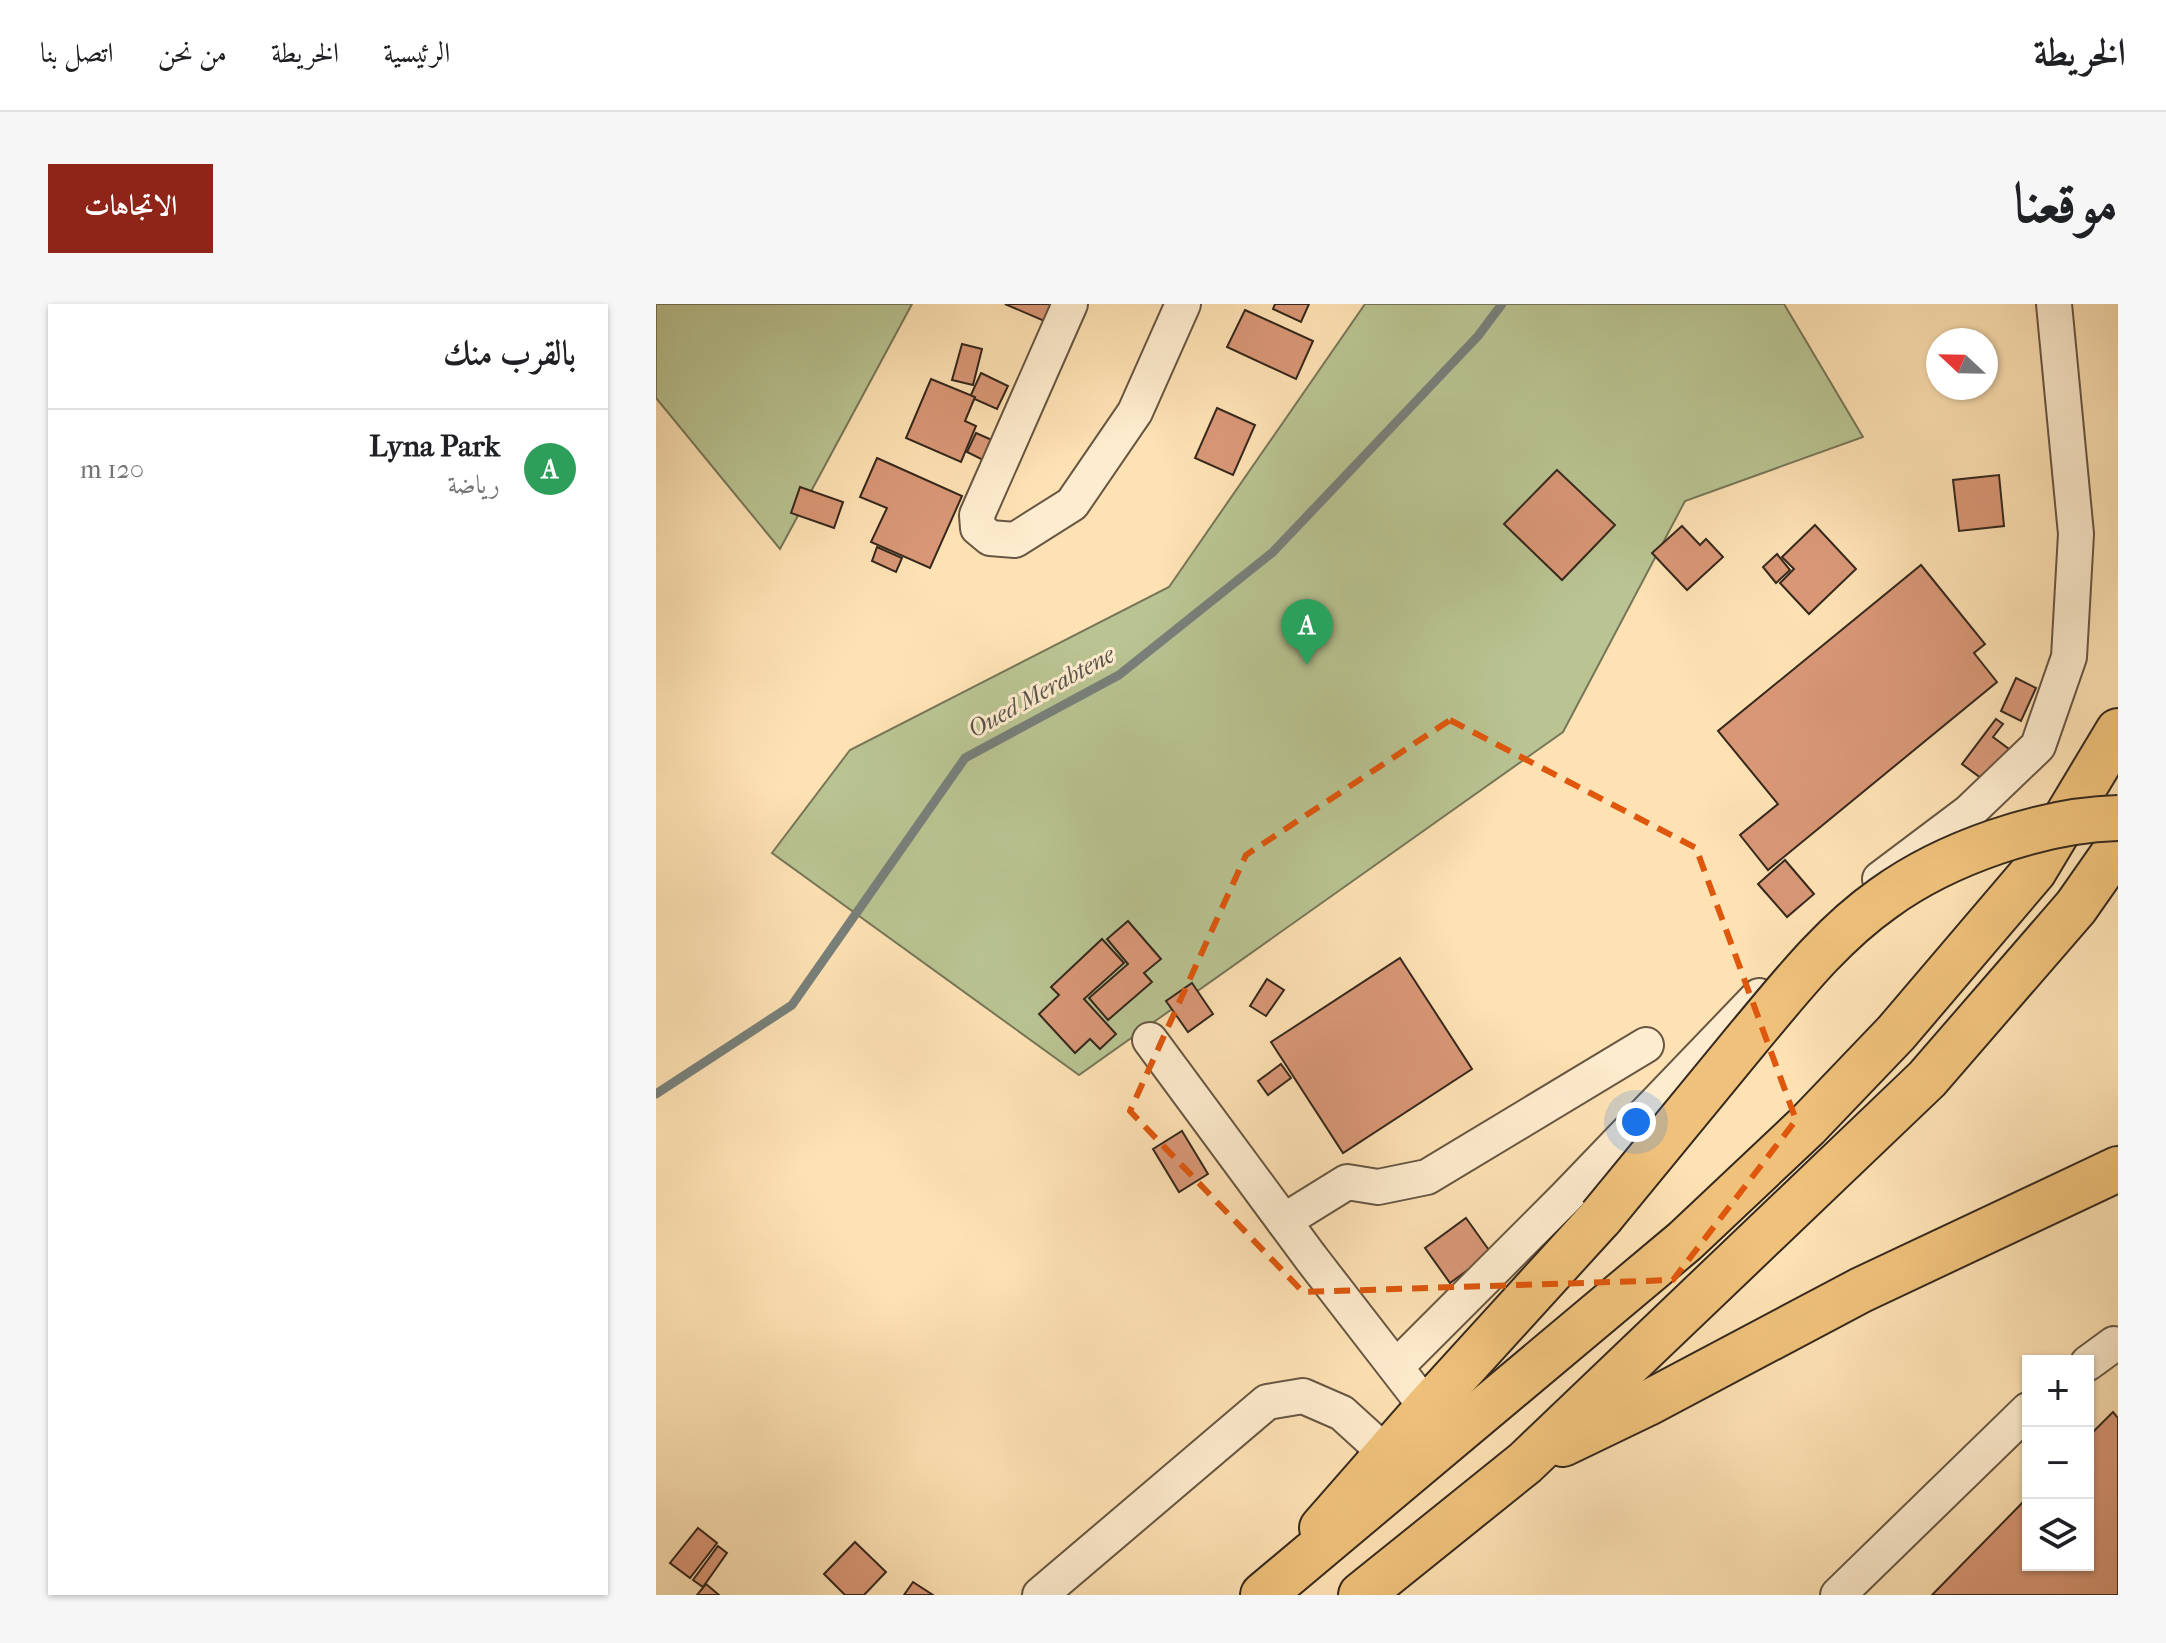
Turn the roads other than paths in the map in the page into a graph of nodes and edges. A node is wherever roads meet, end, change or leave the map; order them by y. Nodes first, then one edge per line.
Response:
1 (1070, 304) edge
2 (1183, 304) edge
3 (2054, 304) edge
4 (2118, 731) edge
5 (2118, 818) edge
6 (2118, 847) edge
7 (1150, 1040) dead end
8 (1646, 1045) dead end
9 (2118, 1169) edge
10 (1284, 1221) junction
11 (2118, 1345) edge
12 (2094, 1359) edge
13 (1396, 1367) junction
14 (1427, 1408) junction
15 (2022, 1416) edge
16 (1387, 1454) junction
17 (1525, 1463) junction
18 (1265, 1593) edge
19 (1040, 1595) edge
20 (1361, 1595) edge
21 (1838, 1595) edge

1 - 2 street
3 - 13 street
4 - 18 main road
5 - 14 main road, bridge
6 - 17 main road
7 - 10 street
8 - 10 street
9 - 17 main road
10 - 13 street
11 - 12 street
13 - 14 street
14 - 16 main road
15 - 21 street
16 - 18 main road
16 - 19 street
17 - 20 main road

